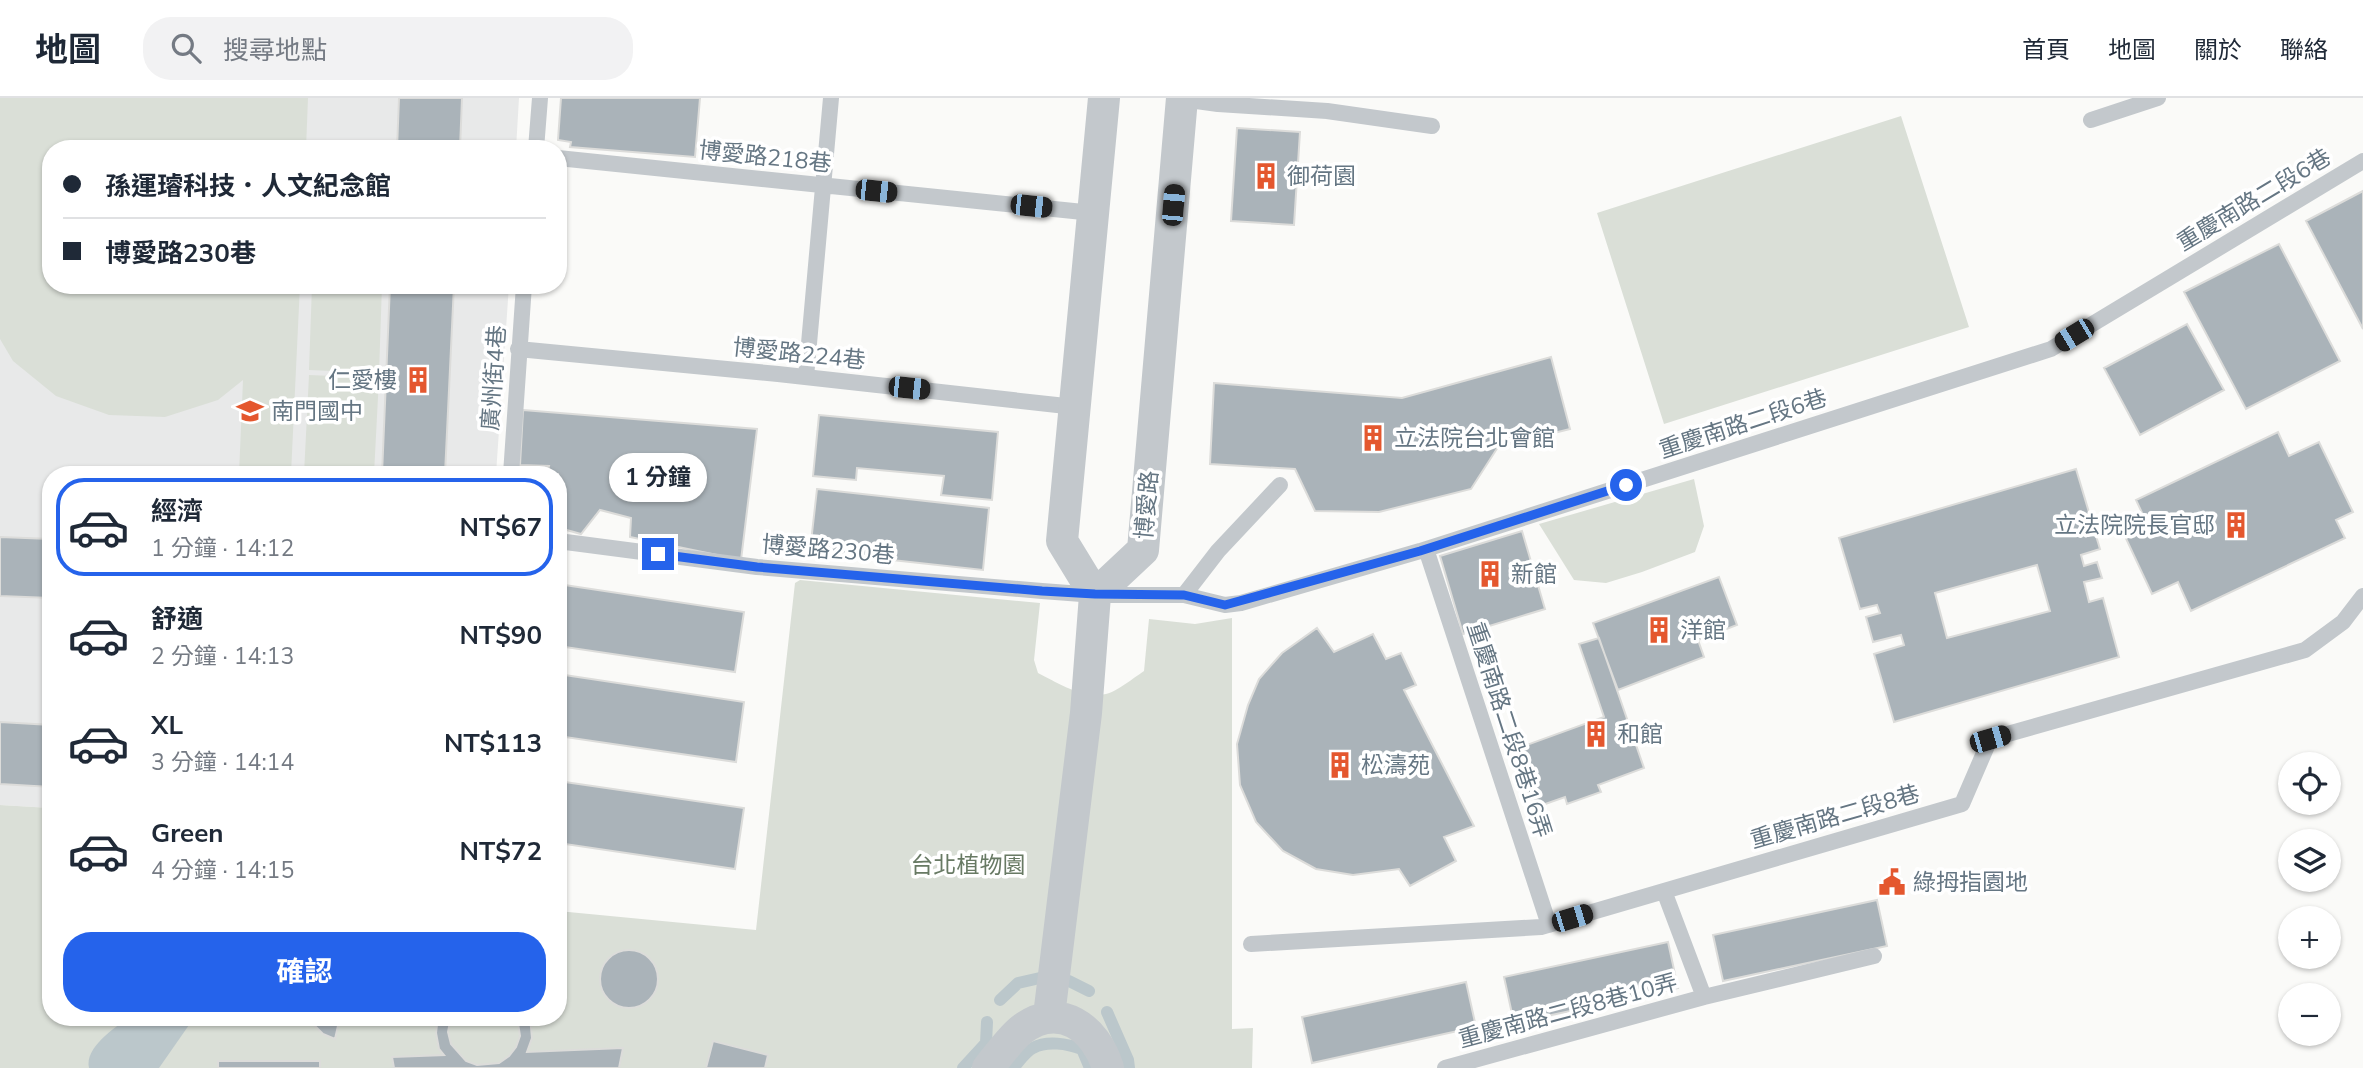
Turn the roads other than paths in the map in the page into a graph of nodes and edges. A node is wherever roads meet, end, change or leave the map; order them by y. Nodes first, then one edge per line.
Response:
1 (540, 98) edge
2 (831, 98) edge
3 (1104, 98) edge
4 (2158, 98) edge
5 (1182, 99) edge
6 (2091, 120) dead end
7 (1433, 126) dead end
8 (537, 140) edge
9 (567, 159) edge
10 (2363, 161) edge
11 (824, 186) junction
12 (1093, 212) junction
13 (523, 294) edge
14 (519, 349) junction
15 (806, 377) junction
16 (1075, 407) junction
17 (512, 466) edge
18 (1280, 485) dead end
19 (567, 542) edge
20 (1426, 549) junction
21 (1095, 594) junction
22 (1184, 595) junction
23 (2363, 596) edge
24 (1664, 891) junction
25 (1549, 925) junction
26 (1251, 944) dead end
27 (1874, 956) dead end
28 (1704, 998) junction
29 (1049, 1016) junction
30 (988, 1068) edge
31 (1108, 1068) edge
32 (1445, 1068) edge

1 - 8 lane
2 - 11 lane
3 - 12 street
4 - 6 lane
5 - 7 lane
5 - 21 street, 博愛路
9 - 11 lane, 博愛路218巷
10 - 20 lane, 重慶南路二段6巷
11 - 12 lane, 博愛路218巷
11 - 15 lane
12 - 16 street
13 - 14 lane, 廣州街4巷
14 - 15 lane, 博愛路224巷
14 - 17 lane, 廣州街4巷
15 - 16 lane, 博愛路224巷
16 - 21 street
18 - 22 lane
19 - 21 lane, 博愛路230巷
20 - 22 lane, 重慶南路二段6巷
20 - 25 lane, 重慶南路二段8巷16弄
21 - 22 lane, 重慶南路二段6巷
21 - 29 street
23 - 24 lane, 重慶南路二段8巷
24 - 25 lane, 重慶南路二段8巷
24 - 28 lane, 重慶南路二段8巷10弄
25 - 26 lane, 重慶南路二段8巷
27 - 28 lane, 重慶南路二段8巷10弄
28 - 32 lane, 重慶南路二段8巷10弄
29 - 30 street
29 - 31 street

